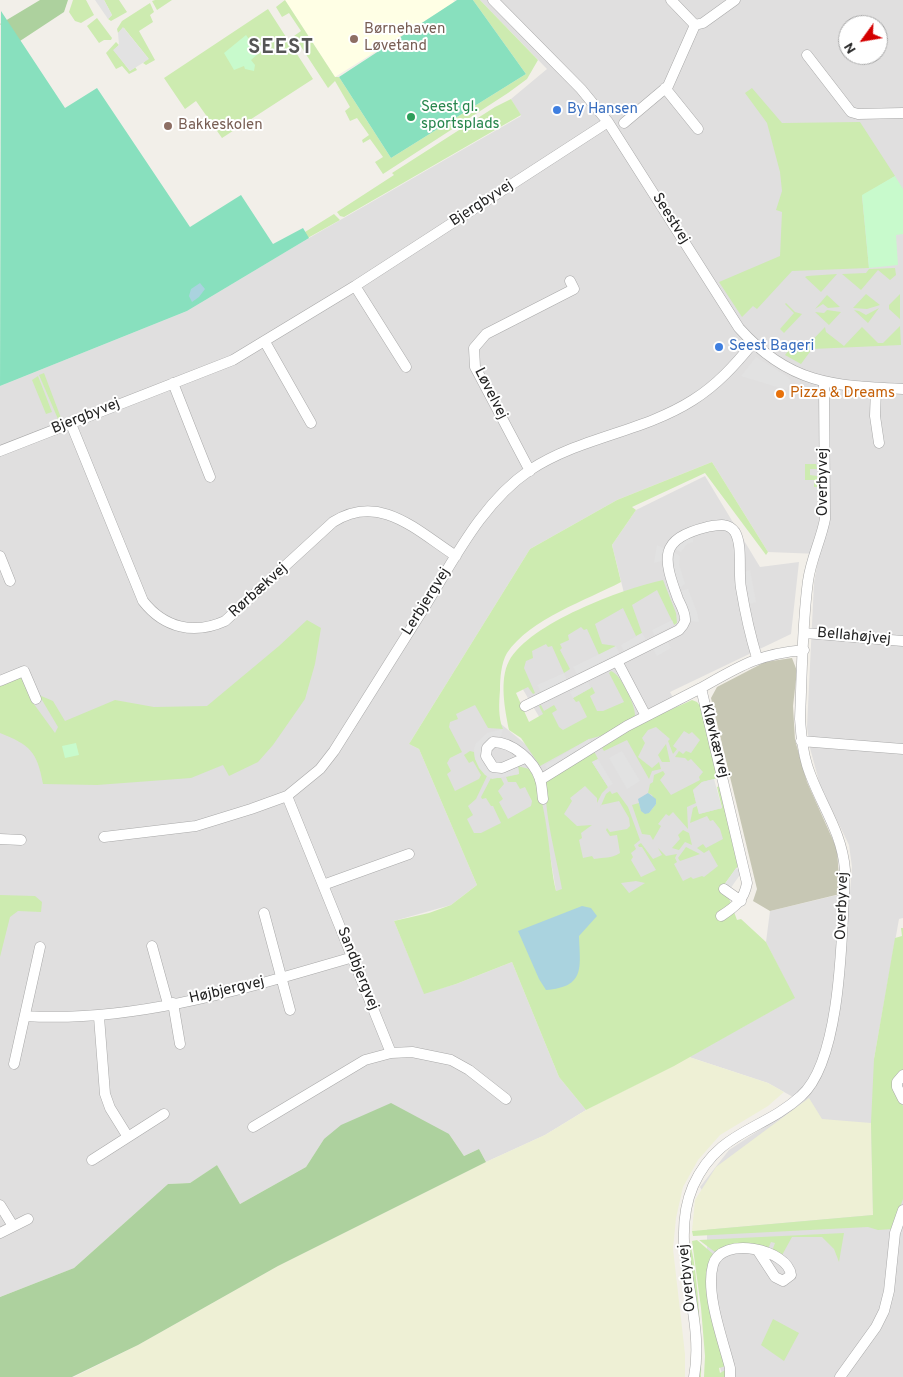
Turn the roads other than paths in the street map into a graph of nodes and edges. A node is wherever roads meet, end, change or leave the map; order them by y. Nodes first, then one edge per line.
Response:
1 (493, 0) edge
2 (671, 0) edge
3 (735, 0) edge
4 (694, 25) junction
5 (807, 55) dead end
6 (665, 88) junction
7 (903, 113) edge
8 (608, 122) junction
9 (624, 122) dead end
10 (698, 129) dead end
11 (570, 281) dead end
12 (355, 286) junction
13 (266, 342) junction
14 (753, 343) junction
15 (406, 367) dead end
16 (173, 383) junction
17 (824, 383) junction
18 (876, 388) junction
19 (903, 389) edge
20 (311, 422) dead end
21 (71, 424) junction
22 (879, 443) dead end
23 (0, 451) edge
24 (530, 471) junction
25 (210, 477) dead end
26 (0, 556) edge
27 (456, 556) junction
28 (10, 581) dead end
29 (805, 633) junction
30 (903, 641) edge
31 (804, 650) junction
32 (757, 658) junction
33 (618, 661) junction
34 (0, 681) edge
35 (701, 688) junction
36 (36, 699) dead end
37 (525, 706) dead end
38 (646, 716) junction
39 (801, 741) junction
40 (903, 749) edge
41 (526, 758) dead end
42 (540, 780) junction
43 (287, 796) junction
44 (543, 799) dead end
45 (104, 837) dead end
46 (0, 839) edge
47 (21, 840) dead end
48 (409, 854) dead end
49 (323, 885) junction
50 (724, 889) dead end
51 (741, 901) junction
52 (264, 913) dead end
53 (721, 916) dead end
54 (152, 946) dead end
55 (40, 947) dead end
56 (353, 957) junction
57 (282, 978) junction
58 (170, 1004) junction
59 (290, 1010) dead end
60 (25, 1016) junction
61 (99, 1017) junction
62 (180, 1044) dead end
63 (391, 1052) junction
64 (14, 1064) dead end
65 (903, 1075) edge
66 (506, 1099) dead end
67 (903, 1099) edge
68 (164, 1114) dead end
69 (253, 1127) dead end
70 (128, 1137) junction
71 (92, 1160) dead end
72 (0, 1205) edge
73 (903, 1210) edge
74 (28, 1219) dead end
75 (13, 1226) junction
76 (0, 1233) edge
77 (758, 1251) dead end
78 (694, 1377) edge
79 (730, 1377) edge
80 (840, 1377) edge

1 - 8 street, Seestvej
2 - 4 street
3 - 4 street
4 - 6 street
5 - 7 street
6 - 9 street
6 - 10 street
8 - 12 street, Bjergbyvej
8 - 14 street, Seestvej
11 - 24 street, Løvelvej
12 - 13 street, Bjergbyvej
12 - 15 street
13 - 16 street, Bjergbyvej
13 - 20 street
14 - 17 street, Seestvej
14 - 24 street, Lerbjergvej
16 - 21 street, Bjergbyvej
16 - 25 street
17 - 18 street, Seestvej
17 - 29 street, Overbyvej
18 - 19 street, Seestvej
18 - 22 street
21 - 23 street, Bjergbyvej
21 - 27 street, Rørbækvej
24 - 27 street, Lerbjergvej
26 - 28 street
27 - 43 street, Lerbjergvej
29 - 30 street, Bellahøjvej
29 - 31 street, Overbyvej
31 - 32 street, Kløvkærvej
31 - 39 street, Overbyvej
32 - 33 street
32 - 35 street, Kløvkærvej
33 - 37 street
33 - 38 street
34 - 36 street
35 - 38 street
35 - 51 street, Kløvkærvej
38 - 42 street
39 - 40 street
39 - 78 street, Overbyvej
41 - 42 street
42 - 44 street
43 - 45 street, Lerbjergvej
43 - 49 street, Sandbjergvej
46 - 47 street
48 - 49 street
49 - 56 street, Sandbjergvej
50 - 51 street
51 - 53 street
52 - 57 street, Højbjergvej
54 - 58 street, Højbjergvej
55 - 60 street
56 - 57 street, Højbjergvej
56 - 63 street, Sandbjergvej
57 - 58 street, Højbjergvej
57 - 59 street, Højbjergvej
58 - 61 street, Højbjergvej
58 - 62 street, Højbjergvej
60 - 61 street, Højbjergvej
60 - 64 street
61 - 70 street
63 - 66 street
63 - 69 street
65 - 67 street
68 - 70 street
70 - 71 street
72 - 75 street
73 - 80 street
74 - 75 street
75 - 76 street
77 - 79 street

